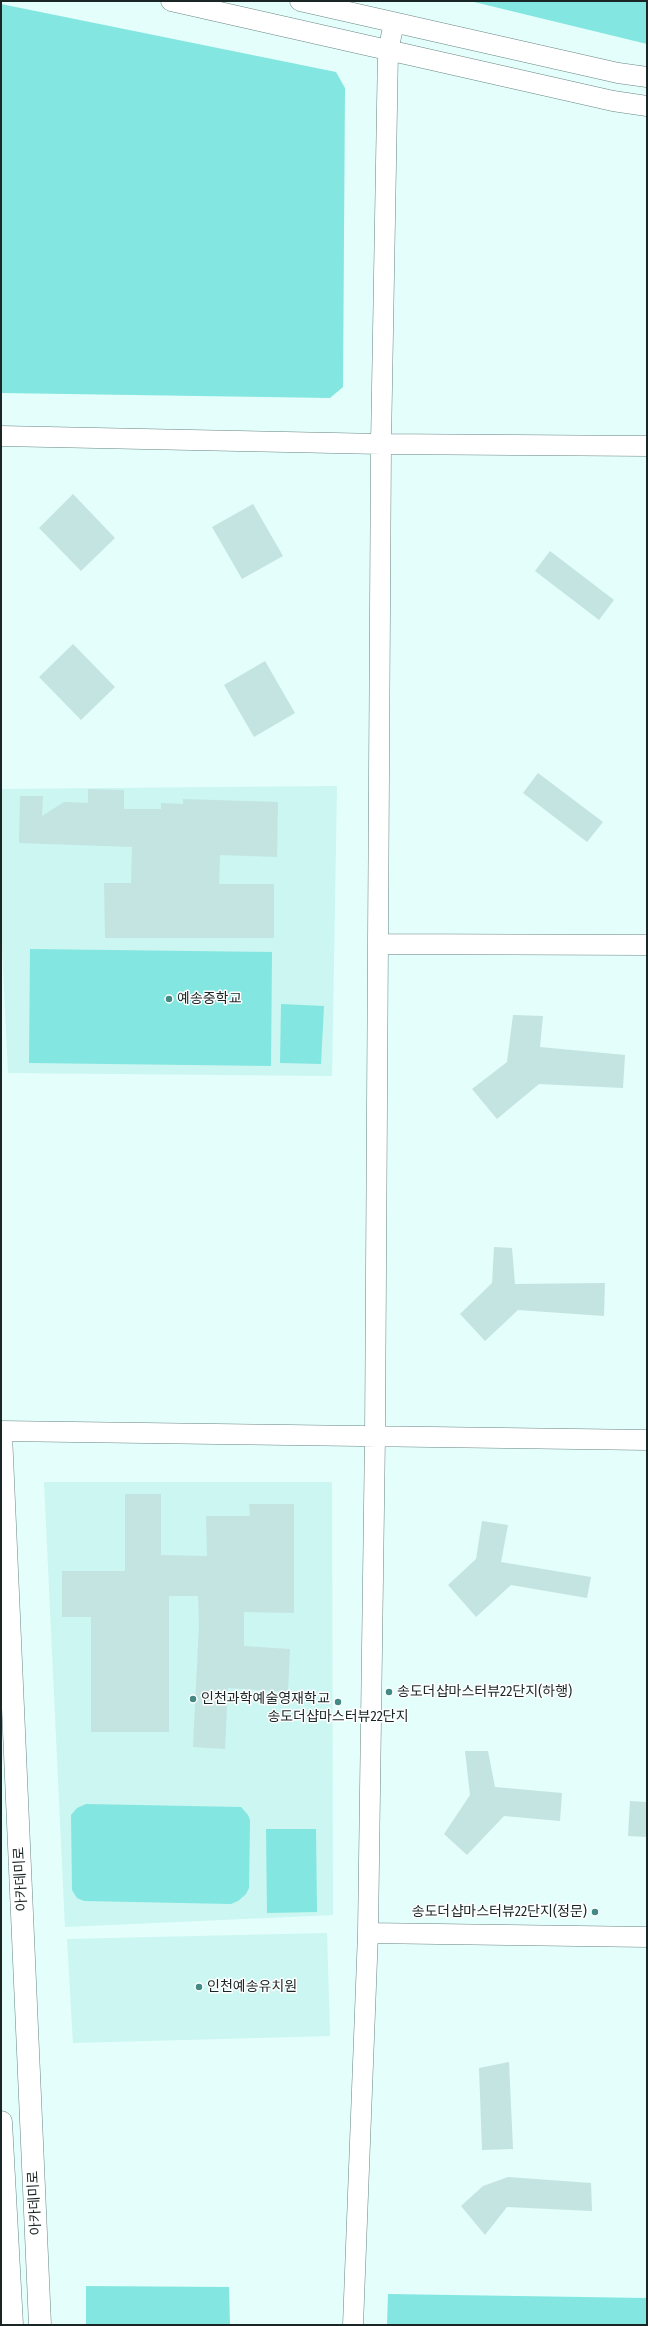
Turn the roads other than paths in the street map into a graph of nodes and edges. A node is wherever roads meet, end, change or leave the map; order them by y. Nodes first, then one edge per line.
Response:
1 (171, 1) edge
2 (300, 1) edge
3 (394, 23) junction
4 (388, 51) junction
5 (647, 77) edge
6 (647, 106) edge
7 (1, 436) edge
8 (381, 444) junction
9 (647, 446) edge
10 (379, 944) junction
11 (647, 945) edge
12 (1, 1433) edge
13 (375, 1436) junction
14 (647, 1440) edge
15 (368, 1933) junction
16 (647, 1937) edge
17 (1, 2122) edge
18 (12, 2325) edge
19 (40, 2325) edge
20 (353, 2325) edge

1 - 4 street
2 - 3 street
3 - 4 street
3 - 5 street
4 - 6 street
4 - 8 street
7 - 8 street
8 - 9 street
8 - 10 street
10 - 11 street
10 - 13 street
12 - 13 street
12 - 19 main road, 아카데미로
13 - 14 street
13 - 15 street
15 - 16 street
15 - 20 street
17 - 18 main road

